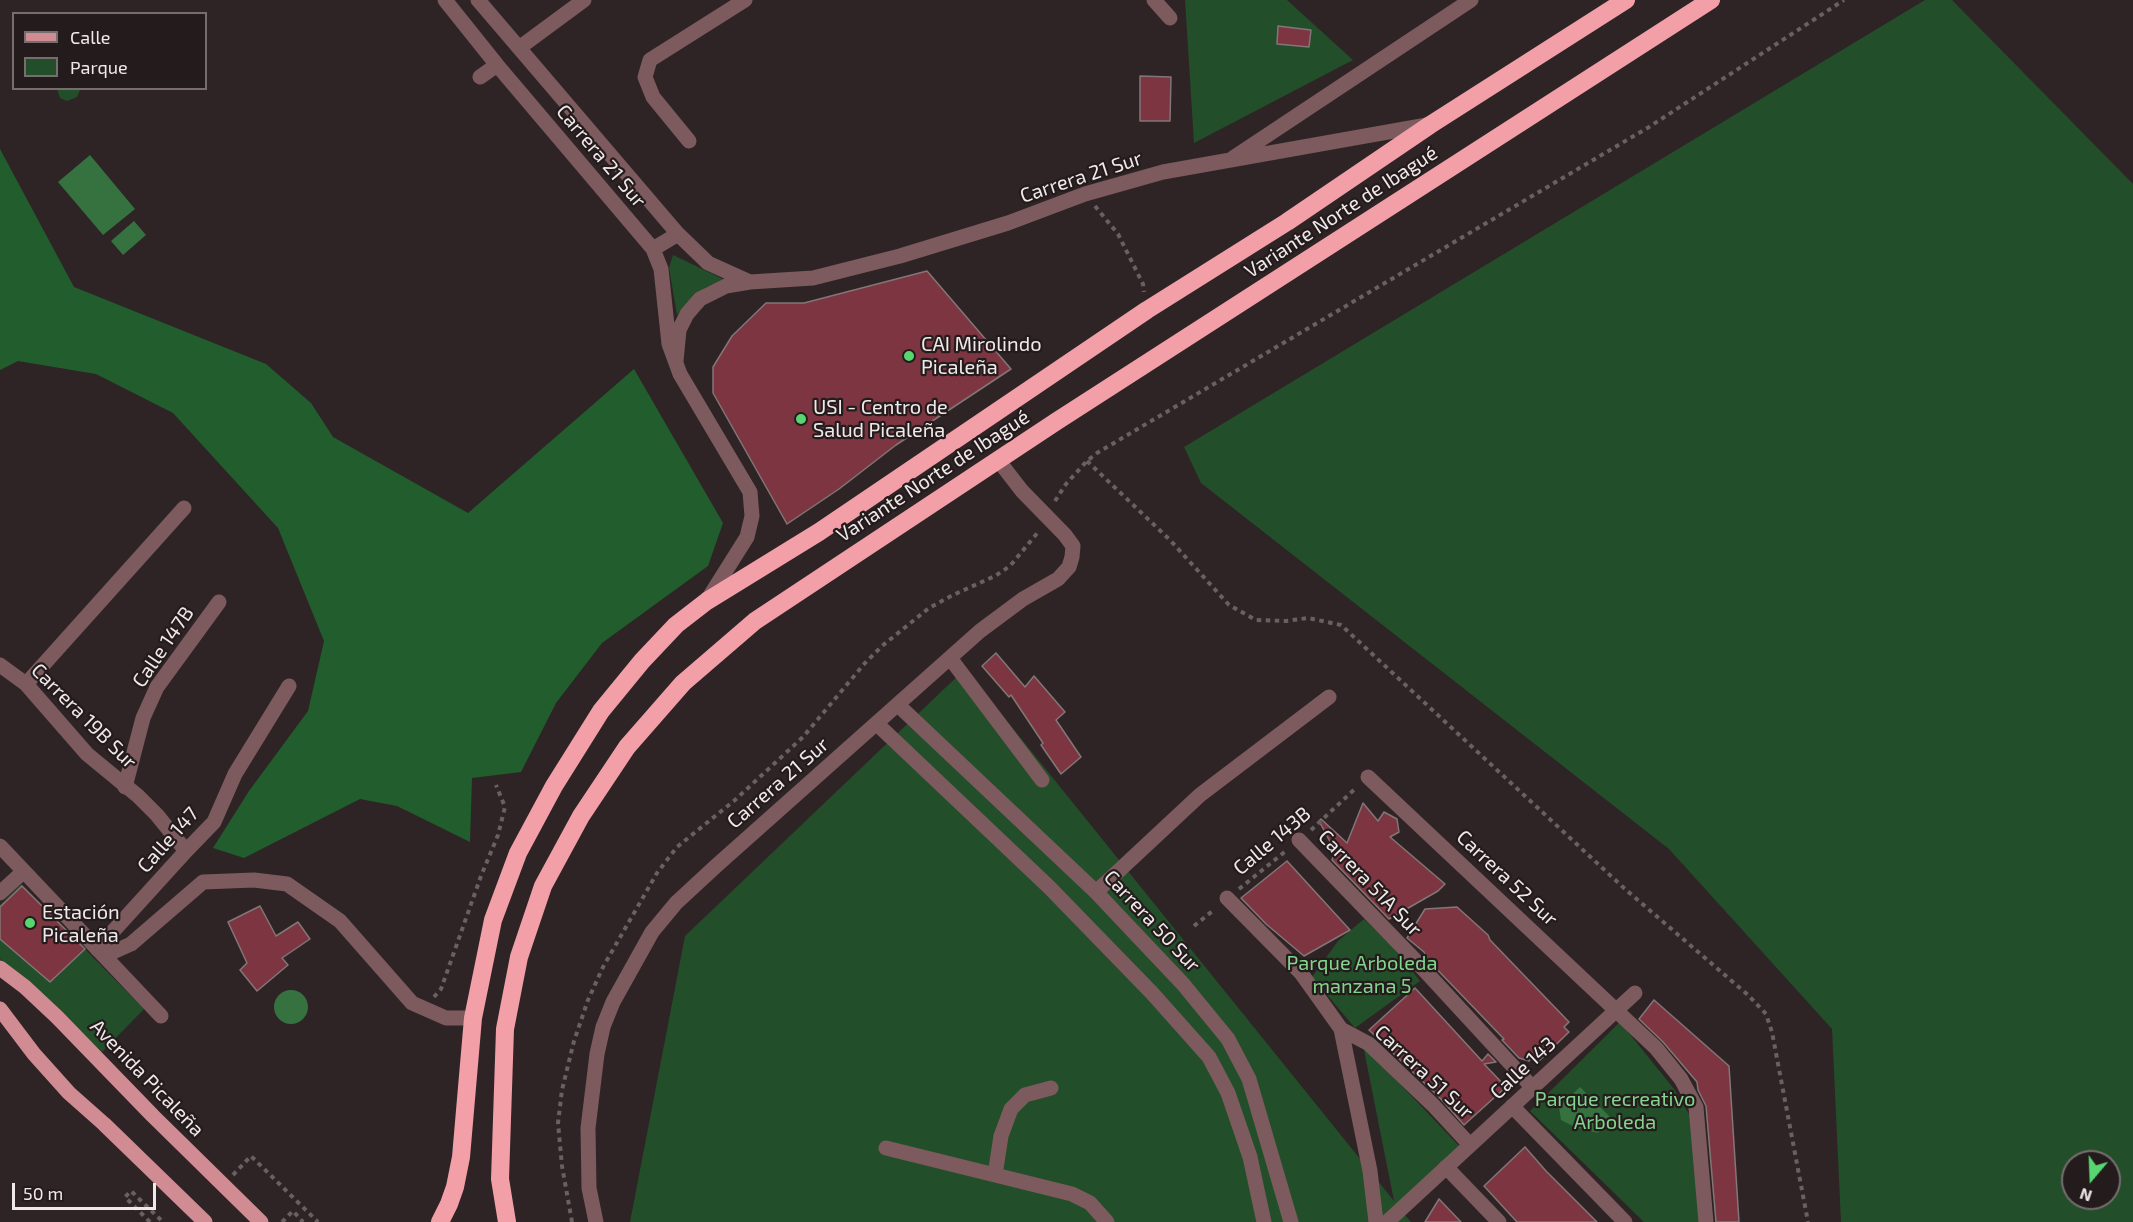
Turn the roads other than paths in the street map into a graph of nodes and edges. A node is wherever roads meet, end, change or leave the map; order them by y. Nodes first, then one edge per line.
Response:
1 (445, 0) edge
2 (478, 0) edge
3 (584, 0) edge
4 (745, 0) edge
5 (1154, 0) edge
6 (1471, 0) edge
7 (1626, 0) edge
8 (1712, 0) edge
9 (1170, 18) dead end
10 (519, 48) junction
11 (497, 66) junction
12 (480, 77) dead end
13 (1430, 125) junction
14 (689, 141) dead end
15 (1228, 161) junction
16 (678, 234) junction
17 (653, 249) junction
18 (750, 282) junction
19 (676, 361) junction
20 (998, 460) junction
21 (184, 508) dead end
22 (219, 602) dead end
23 (707, 602) junction
24 (950, 658) junction
25 (0, 664) edge
26 (26, 684) junction
27 (289, 686) dead end
28 (1329, 697) dead end
29 (898, 705) junction
30 (877, 724) junction
31 (1368, 777) road end
32 (1042, 780) dead end
33 (125, 787) junction
34 (1299, 840) road end
35 (0, 846) edge
36 (186, 851) junction
37 (24, 871) junction
38 (1096, 892) junction
39 (0, 893) edge
40 (1227, 898) road end
41 (100, 952) junction
42 (0, 968) edge
43 (1635, 993) dead end
44 (0, 1009) edge
45 (1616, 1011) junction
46 (161, 1016) dead end
47 (473, 1018) junction
48 (1341, 1029) junction
49 (1051, 1088) dead end
50 (1533, 1088) junction
51 (1512, 1106) junction
52 (1470, 1145) junction
53 (886, 1148) dead end
54 (1446, 1167) junction
55 (995, 1175) junction
56 (205, 1222) edge
57 (261, 1222) edge
58 (440, 1222) edge
59 (507, 1222) edge
60 (596, 1222) edge
61 (1107, 1222) edge
62 (1264, 1222) edge
63 (1291, 1222) edge
64 (1376, 1222) edge
65 (1387, 1222) edge
66 (1499, 1222) edge
67 (1625, 1222) edge
68 (1706, 1222) edge

1 - 11 street, Carrera 21 Sur
2 - 10 street, Carrera 21 Sur
3 - 10 street
4 - 14 street
5 - 9 street
6 - 15 street
7 - 13 highway, Variante Norte de Ibagué
8 - 20 highway, Variante Norte de Ibagué
10 - 16 street, Carrera 21 Sur
11 - 12 street
11 - 17 street, Carrera 21 Sur
13 - 15 street, Carrera 21 Sur
13 - 23 highway, Variante Norte de Ibagué
15 - 18 street, Carrera 21 Sur
16 - 17 street
16 - 18 street, Carrera 21 Sur
17 - 19 street, Carrera 21 Sur
18 - 19 street, Carrera 21 Sur
19 - 23 street, Carrera 21 Sur
20 - 24 street, Carrera 21 Sur
20 - 59 highway, Variante Norte de Ibagué
21 - 26 street
22 - 33 street, Calle 147B
23 - 47 highway, Variante Norte de Ibagué
24 - 29 street, Carrera 21 Sur
24 - 32 street
25 - 26 street, Carrera 19B Sur
26 - 33 street, Carrera 19B Sur
27 - 36 street, Calle 147
28 - 38 street
29 - 30 street, Carrera 21 Sur
29 - 38 street, Carrera 50 Sur
30 - 60 street, Carrera 21 Sur
30 - 62 street
31 - 45 street, Carrera 52 Sur
33 - 36 street, Carrera 19B Sur
34 - 50 street, Carrera 51A Sur
35 - 37 street
36 - 41 street, Calle 147
37 - 39 street
37 - 41 street
38 - 63 street, Carrera 50 Sur
40 - 48 street, Carrera 51 Sur
41 - 46 street
41 - 47 street
42 - 57 main road, Avenida Picaleña
43 - 45 street, Calle 143
44 - 56 main road
45 - 50 street, Calle 143
45 - 68 street, Carrera 52 Sur
47 - 58 highway, Variante Norte de Ibagué
48 - 52 street, Carrera 51 Sur
48 - 64 street
49 - 55 street
50 - 51 street, Calle 143
51 - 52 street, Calle 143
51 - 67 street
52 - 54 street, Calle 143
53 - 55 street
54 - 65 street, Calle 143
54 - 66 street
55 - 61 street

